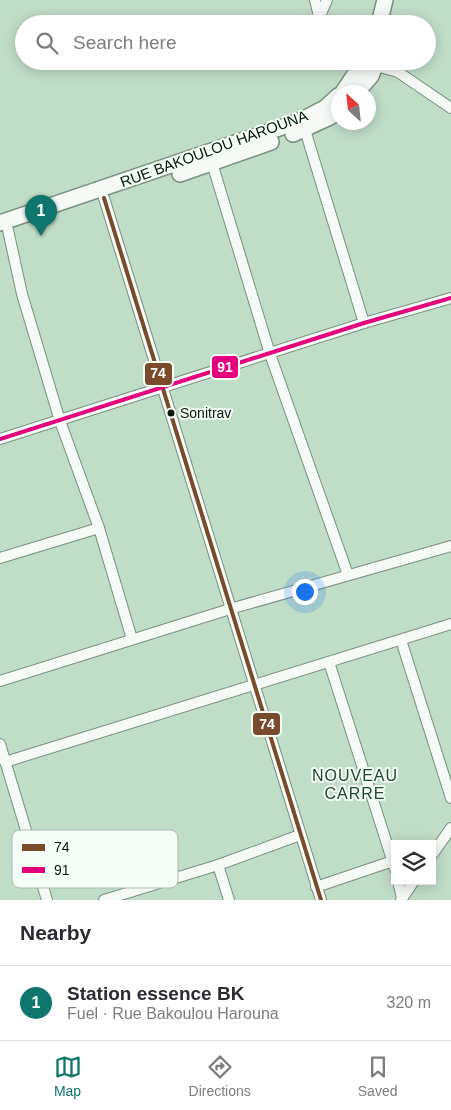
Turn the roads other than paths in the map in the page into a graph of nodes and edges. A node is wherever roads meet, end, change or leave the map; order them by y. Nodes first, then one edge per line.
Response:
1 (314, 0) edge
2 (327, 0) edge
3 (385, 0) edge
4 (394, 0) edge
5 (318, 15) edge
6 (322, 15) edge
7 (381, 15) edge
8 (391, 15) edge
9 (361, 70) edge
10 (370, 70) edge
11 (392, 70) edge
12 (349, 85) edge
13 (364, 85) edge
14 (331, 102) edge
15 (451, 108) edge
16 (331, 116) edge
17 (305, 130) junction
18 (212, 164) junction
19 (104, 198) junction
20 (2, 228) edge
21 (451, 298) edge
22 (364, 323) junction
23 (270, 354) junction
24 (162, 388) junction
25 (60, 421) junction
26 (0, 438) edge
27 (99, 528) junction
28 (451, 546) edge
29 (0, 558) edge
30 (348, 575) junction
31 (230, 609) junction
32 (451, 624) edge
33 (132, 640) junction
34 (401, 640) junction
35 (330, 662) junction
36 (0, 681) edge
37 (254, 685) junction
38 (0, 744) edge
39 (5, 762) junction
40 (451, 798) edge
41 (451, 828) edge
42 (25, 830) edge
43 (300, 835) junction
44 (436, 849) edge
45 (391, 855) edge
46 (218, 865) junction
47 (391, 866) edge
48 (178, 880) edge
49 (399, 885) edge
50 (411, 885) edge
51 (42, 888) edge
52 (156, 888) edge
53 (316, 888) junction
54 (137, 895) edge
55 (402, 899) edge
56 (46, 900) edge
57 (104, 900) edge
58 (229, 900) edge
59 (320, 900) edge

1 - 5 street
2 - 6 street
3 - 7 highway
4 - 8 highway
9 - 12 highway
10 - 13 highway
11 - 15 street
14 - 20 highway, RUE BAKOULOU HAROUNA
16 - 17 highway, RUE BAKOULOU HAROUNA
17 - 18 highway, RUE BAKOULOU HAROUNA
17 - 22 street
18 - 19 highway, RUE BAKOULOU HAROUNA
18 - 23 street
19 - 20 highway, RUE BAKOULOU HAROUNA
19 - 24 street
20 - 25 street
21 - 22 street
22 - 23 street
23 - 24 street
23 - 30 street
24 - 25 street
24 - 31 street
25 - 26 street
25 - 27 street
27 - 29 street
27 - 33 street
28 - 30 street
30 - 31 street
31 - 33 street
31 - 37 street
32 - 34 street
33 - 36 street
34 - 35 street
34 - 40 street
35 - 37 street
35 - 45 street
37 - 39 street
37 - 43 street
38 - 39 street
39 - 42 street
41 - 44 street
43 - 46 street
43 - 53 street
46 - 48 street
46 - 58 street
47 - 53 street
49 - 55 street
50 - 55 street
51 - 56 street
52 - 54 street
53 - 59 street
54 - 57 street

